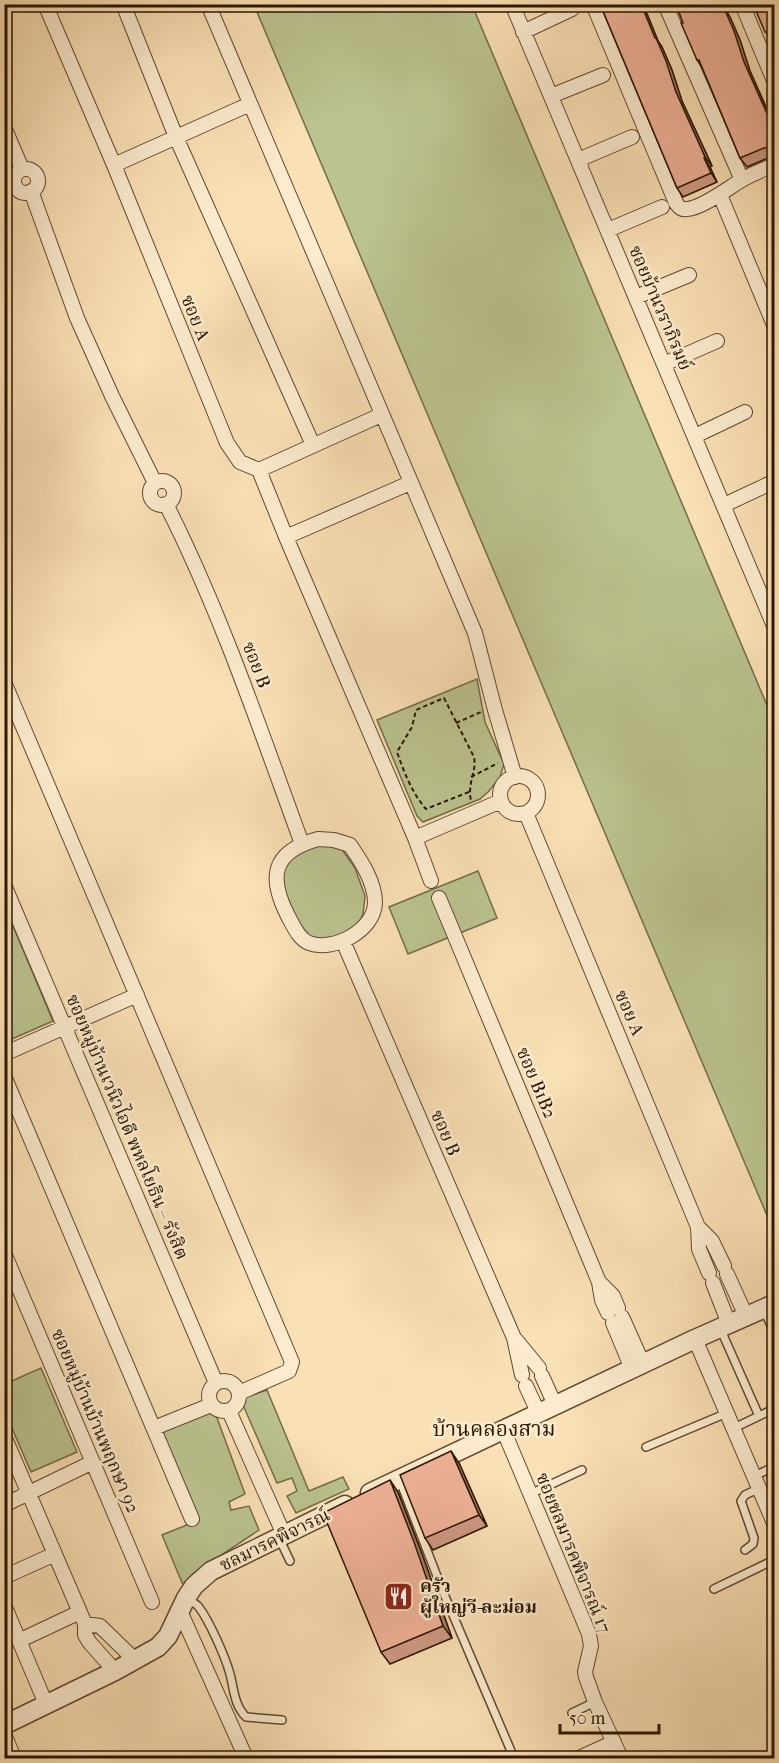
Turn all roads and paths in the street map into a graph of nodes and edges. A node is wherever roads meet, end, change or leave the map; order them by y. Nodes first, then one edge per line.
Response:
1 (45, 4) edge
2 (123, 4) edge
3 (208, 4) edge
4 (512, 4) edge
5 (593, 4) edge
6 (665, 4) edge
7 (742, 4) edge
8 (572, 9) dead end
9 (523, 32) junction
10 (603, 75) dead end
11 (774, 81) edge
12 (551, 96) junction
13 (250, 104) junction
14 (4, 128) edge
15 (176, 137) junction
16 (632, 138) dead end
17 (578, 160) junction
18 (114, 165) junction
19 (774, 165) edge
20 (742, 180) junction
21 (720, 195) junction
22 (662, 207) dead end
23 (608, 230) junction
24 (689, 275) dead end
25 (636, 297) junction
26 (774, 324) edge
27 (717, 341) dead end
28 (664, 364) junction
29 (745, 412) dead end
30 (381, 415) junction
31 (695, 436) junction
32 (313, 445) junction
33 (260, 470) junction
34 (773, 482) edge
35 (410, 483) junction
36 (724, 505) junction
37 (286, 537) junction
38 (774, 626) edge
39 (4, 682) edge
40 (494, 707) junction
41 (456, 723) junction
42 (509, 756) junction
43 (471, 777) junction
44 (516, 777) junction
45 (469, 792) junction
46 (501, 801) junction
47 (474, 813) junction
48 (526, 813) junction
49 (415, 838) junction
50 (302, 844) junction
51 (431, 881) dead end
52 (4, 885) edge
53 (439, 898) dead end
54 (343, 941) junction
55 (137, 995) junction
56 (64, 1028) junction
57 (4, 1054) edge
58 (4, 1076) edge
59 (699, 1227) junction
60 (4, 1253) edge
61 (769, 1306) edge
62 (746, 1316) junction
63 (724, 1326) junction
64 (774, 1332) edge
65 (514, 1338) junction
66 (695, 1339) junction
67 (637, 1366) junction
68 (216, 1383) junction
69 (239, 1393) junction
70 (211, 1405) junction
71 (555, 1405) junction
72 (774, 1409) edge
73 (229, 1411) junction
74 (538, 1412) junction
75 (728, 1413) junction
76 (759, 1416) junction
77 (154, 1428) junction
78 (734, 1428) junction
79 (503, 1429) junction
80 (4, 1436) edge
81 (646, 1447) dead end
82 (93, 1462) junction
83 (774, 1467) edge
84 (582, 1470) dead end
85 (399, 1479) junction
86 (757, 1482) junction
87 (29, 1493) junction
88 (530, 1494) junction
89 (4, 1504) edge
90 (192, 1519) dead end
91 (774, 1522) edge
92 (281, 1537) junction
93 (745, 1550) dead end
94 (55, 1554) junction
95 (774, 1560) edge
96 (290, 1561) dead end
97 (4, 1577) edge
98 (714, 1589) dead end
99 (152, 1602) dead end
100 (183, 1604) junction
101 (4, 1605) edge
102 (82, 1618) junction
103 (27, 1638) dead end
104 (135, 1660) junction
105 (115, 1671) junction
106 (595, 1702) junction
107 (46, 1704) junction
108 (572, 1713) dead end
109 (282, 1720) dead end
110 (4, 1725) edge
111 (4, 1734) edge
112 (614, 1742) junction
113 (14, 1758) edge
114 (246, 1758) edge
115 (514, 1758) edge
116 (579, 1758) edge
117 (621, 1758) edge

1 - 18 street, ซอย A
2 - 15 street
3 - 13 street
4 - 9 street, ซอยบ้านวราภิรมย์
5 - 21 street
6 - 20 street
7 - 11 street
8 - 9 street
9 - 12 street, ซอยบ้านวราภิรมย์
10 - 12 street
12 - 17 street, ซอยบ้านวราภิรมย์
13 - 15 street
13 - 30 street
14 - 50 street, ซอย B
15 - 18 street
15 - 32 street
16 - 17 street
17 - 23 street, ซอยบ้านวราภิรมย์
18 - 33 street, ซอย A
19 - 20 street
20 - 21 street
21 - 26 street
22 - 23 street
23 - 25 street, ซอยบ้านวราภิรมย์
24 - 25 street
25 - 28 street, ซอยบ้านวราภิรมย์
27 - 28 street
28 - 31 street, ซอยบ้านวราภิรมย์
29 - 31 street
30 - 32 street
30 - 35 street
31 - 36 street, ซอยบ้านวราภิรมย์
32 - 33 street
33 - 37 street
34 - 36 street
35 - 37 street
35 - 40 street
36 - 38 street, ซอยบ้านวราภิรมย์
37 - 49 street
39 - 55 street
40 - 41 path
40 - 42 street
41 - 43 path
41 - 45 path
42 - 43 path
42 - 44 street
43 - 45 path
44 - 46 street
44 - 48 street
45 - 47 path
46 - 47 street
46 - 48 street
47 - 49 street
48 - 59 street, ซอย A
49 - 51 street
50 - 54 street
50 - 54 street
52 - 56 street, ซอยหมู่บ้านเวนิวไอดี พหลโยธิน – รังสิต
53 - 67 street, ซอย B1B2
54 - 65 street, ซอย B
55 - 56 street
55 - 69 street
56 - 57 street
56 - 68 street, ซอยหมู่บ้านเวนิวไอดี พหลโยธิน – รังสิต
58 - 77 street
59 - 62 street, ซอย A
59 - 63 street, ซอย A
60 - 82 street, ซอยหมู่บ้านบ้านพฤกษา 92
61 - 62 street, ชลมารคพิจารณ์
61 - 64 lane
62 - 63 street, ชลมารคพิจารณ์
63 - 66 street, ชลมารคพิจารณ์
63 - 76 lane
65 - 71 street, ซอย B
65 - 74 street, ซอย B
66 - 67 street, ชลมารคพิจารณ์
66 - 75 street
67 - 71 street, ชลมารคพิจารณ์
68 - 69 street
68 - 70 street
69 - 73 street
70 - 73 street
70 - 77 street
71 - 74 street, ชลมารคพิจารณ์
72 - 76 lane
73 - 92 street
74 - 79 street, ชลมารคพิจารณ์
75 - 78 street
75 - 81 lane
76 - 78 lane
77 - 90 street
78 - 86 street
79 - 85 street, ชลมารคพิจารณ์
79 - 88 street, ซอยชลมารคพิจารณ์ 17
80 - 87 street
82 - 87 street
82 - 99 street, ซอยหมู่บ้านบ้านพฤกษา 92
83 - 86 lane
84 - 88 lane
85 - 92 street, ชลมารคพิจารณ์
85 - 115 lane
86 - 91 street
86 - 93 lane
87 - 89 street
87 - 94 street
88 - 106 street, ซอยชลมารคพิจารณ์ 17
92 - 96 lane
92 - 100 street, ชลมารคพิจารณ์
94 - 97 street
94 - 102 street
95 - 98 lane
100 - 104 street, ชลมารคพิจารณ์
100 - 109 lane
100 - 114 street
101 - 107 street
102 - 103 street
102 - 104 street
102 - 105 street
104 - 105 street, ชลมารคพิจารณ์
105 - 107 street, ชลมารคพิจารณ์
106 - 108 lane
106 - 112 street, ซอยชลมารคพิจารณ์ 17
107 - 110 street, ชลมารคพิจารณ์
111 - 113 street
112 - 116 street
112 - 117 street, ซอยชลมารคพิจารณ์ 17

